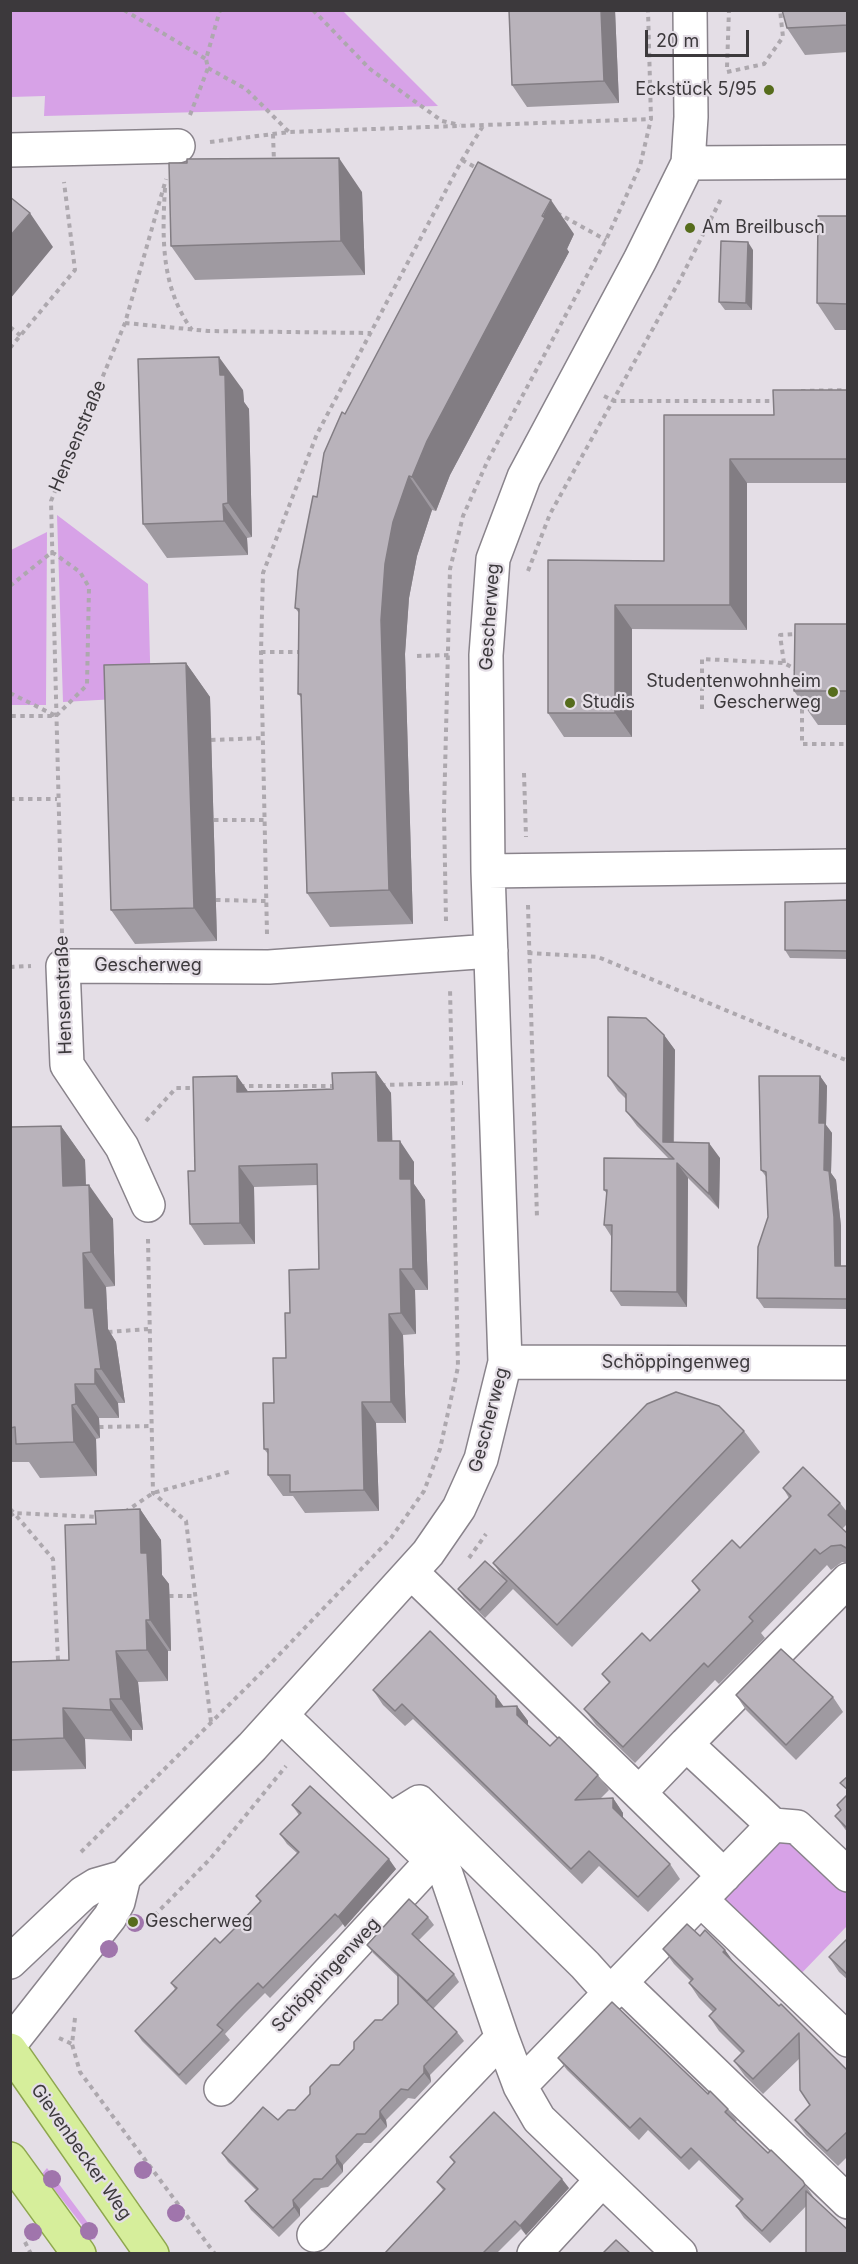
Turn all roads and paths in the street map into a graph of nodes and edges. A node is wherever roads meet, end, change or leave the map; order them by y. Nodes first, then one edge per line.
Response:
1 (124, 10) edge
2 (220, 10) edge
3 (313, 10) edge
4 (648, 10) edge
5 (690, 10) edge
6 (729, 10) edge
7 (780, 10) edge
8 (206, 59) junction
9 (208, 68) junction
10 (691, 117) junction
11 (651, 119) junction
12 (483, 126) junction
13 (467, 127) junction
14 (289, 132) junction
15 (273, 134) junction
16 (178, 146) junction
17 (60, 149) junction
18 (10, 150) edge
19 (462, 160) junction
20 (721, 162) junction
21 (848, 162) edge
22 (688, 163) junction
23 (264, 166) edge
24 (640, 166) dead end
25 (483, 171) edge
26 (166, 180) junction
27 (555, 212) dead end
28 (606, 240) dead end
29 (125, 323) junction
30 (10, 327) edge
31 (192, 330) junction
32 (371, 333) junction
33 (21, 336) junction
34 (10, 348) edge
35 (574, 381) junction
36 (848, 390) edge
37 (797, 393) edge
38 (614, 401) junction
39 (783, 401) edge
40 (52, 552) junction
41 (526, 576) dead end
42 (10, 585) edge
43 (803, 633) edge
44 (311, 651) edge
45 (261, 652) junction
46 (784, 663) junction
47 (802, 678) edge
48 (802, 689) edge
49 (10, 693) edge
50 (702, 709) dead end
51 (10, 716) edge
52 (56, 716) junction
53 (264, 738) junction
54 (212, 740) dead end
55 (848, 744) edge
56 (524, 765) dead end
57 (57, 799) junction
58 (10, 800) edge
59 (214, 820) dead end
60 (264, 820) junction
61 (848, 866) edge
62 (488, 871) junction
63 (527, 871) junction
64 (216, 900) dead end
65 (266, 901) junction
66 (491, 951) junction
67 (529, 953) junction
68 (63, 966) junction
69 (269, 967) junction
70 (848, 1061) edge
71 (452, 1083) junction
72 (494, 1083) junction
73 (258, 1085) junction
74 (374, 1085) edge
75 (235, 1086) edge
76 (342, 1086) edge
77 (200, 1088) edge
78 (258, 1095) edge
79 (534, 1105) dead end
80 (122, 1147) junction
81 (148, 1205) joint
82 (148, 1329) junction
83 (108, 1332) dead end
84 (505, 1362) junction
85 (848, 1363) edge
86 (151, 1426) junction
87 (99, 1427) dead end
88 (229, 1472) dead end
89 (153, 1493) junction
90 (12, 1512) edge
91 (105, 1517) edge
92 (117, 1517) edge
93 (411, 1572) junction
94 (848, 1580) edge
95 (169, 1596) dead end
96 (194, 1596) junction
97 (58, 1660) junction
98 (53, 1665) edge
99 (67, 1668) edge
100 (281, 1715) junction
101 (211, 1723) junction
102 (686, 1744) junction
103 (639, 1793) junction
104 (390, 1820) junction
105 (773, 1825) junction
106 (77, 1856) dead end
107 (432, 1861) junction
108 (848, 1875) edge
109 (724, 1876) junction
110 (124, 1877) junction
111 (701, 1900) junction
112 (10, 1962) edge
113 (616, 1988) junction
114 (502, 2038) junction
115 (848, 2040) edge
116 (10, 2044) edge
117 (72, 2044) dead end
118 (10, 2050) edge
119 (520, 2086) junction
120 (221, 2089) dead end
121 (10, 2159) edge
122 (602, 2180) junction
123 (848, 2202) edge
124 (314, 2235) dead end
125 (79, 2253) edge
126 (152, 2253) edge
127 (214, 2253) edge
128 (534, 2253) edge
129 (680, 2253) edge

1 - 8 path
2 - 8 path
3 - 13 path
4 - 11 path
5 - 10 street, Gescherweg
6 - 7 path
8 - 9 path
9 - 14 path
9 - 16 path
10 - 11 path
10 - 22 street, Gescherweg
11 - 12 path
11 - 24 path
12 - 13 path
12 - 19 path
13 - 14 path
14 - 15 path
15 - 16 path
15 - 23 path
16 - 17 street
16 - 26 path
17 - 18 street
17 - 33 path
19 - 25 path
19 - 32 path
20 - 21 street
20 - 22 street
20 - 38 path, Gescherweg
22 - 35 street, Gescherweg
26 - 29 path, Hensenstraße
26 - 31 path
27 - 28 path
29 - 31 path
29 - 40 path, Hensenstraße
30 - 33 path
31 - 32 path
32 - 45 path
33 - 34 path
35 - 38 path
35 - 62 street, Gescherweg
36 - 37 path
38 - 39 path
38 - 41 path, Gescherweg
40 - 42 path
40 - 52 path, Hensenstraße
40 - 52 path
43 - 46 path
44 - 45 path
45 - 53 path
46 - 47 path
46 - 50 path
48 - 55 path
49 - 52 path
51 - 52 path
52 - 57 path, Hensenstraße
53 - 54 path
53 - 60 path
56 - 63 path
57 - 58 path
57 - 68 path, Hensenstraße
59 - 60 path
60 - 65 path
61 - 63 street
62 - 63 street
62 - 66 street, Gescherweg
63 - 67 path
64 - 65 path
65 - 69 path
66 - 67 path
66 - 69 street, Gescherweg
66 - 72 street, Gescherweg
67 - 70 path
67 - 79 path
68 - 69 street, Gescherweg
68 - 80 street, Hensenstraße
71 - 72 path
71 - 74 path
71 - 101 path
72 - 84 street, Gescherweg
73 - 75 path
73 - 76 path
73 - 78 path
77 - 80 path
80 - 81 street, Hensenstraße
81 - 82 path
82 - 83 path
82 - 86 path
84 - 85 street, Schöppingenweg
84 - 93 street, Gescherweg
86 - 87 path
86 - 89 path
88 - 89 path
89 - 92 path
89 - 96 path
90 - 91 path
90 - 97 path
93 - 100 street, Gescherweg
93 - 103 street
94 - 102 street
95 - 96 path
96 - 101 path
97 - 98 path
97 - 99 path
100 - 104 street
100 - 110 street, Gescherweg
101 - 106 path
102 - 103 street
102 - 105 street
103 - 109 street
104 - 107 street
104 - 113 street
105 - 108 street
105 - 109 street
107 - 114 street
107 - 120 street, Schöppingenweg
109 - 111 street
110 - 112 street, Gescherweg
110 - 116 street, Gescherweg
111 - 113 street
111 - 115 street
113 - 119 street
113 - 123 street
114 - 119 street
114 - 124 street
117 - 127 path
118 - 126 main road, Gievenbecker Weg
119 - 122 street
121 - 125 main road
122 - 128 street
122 - 129 street

